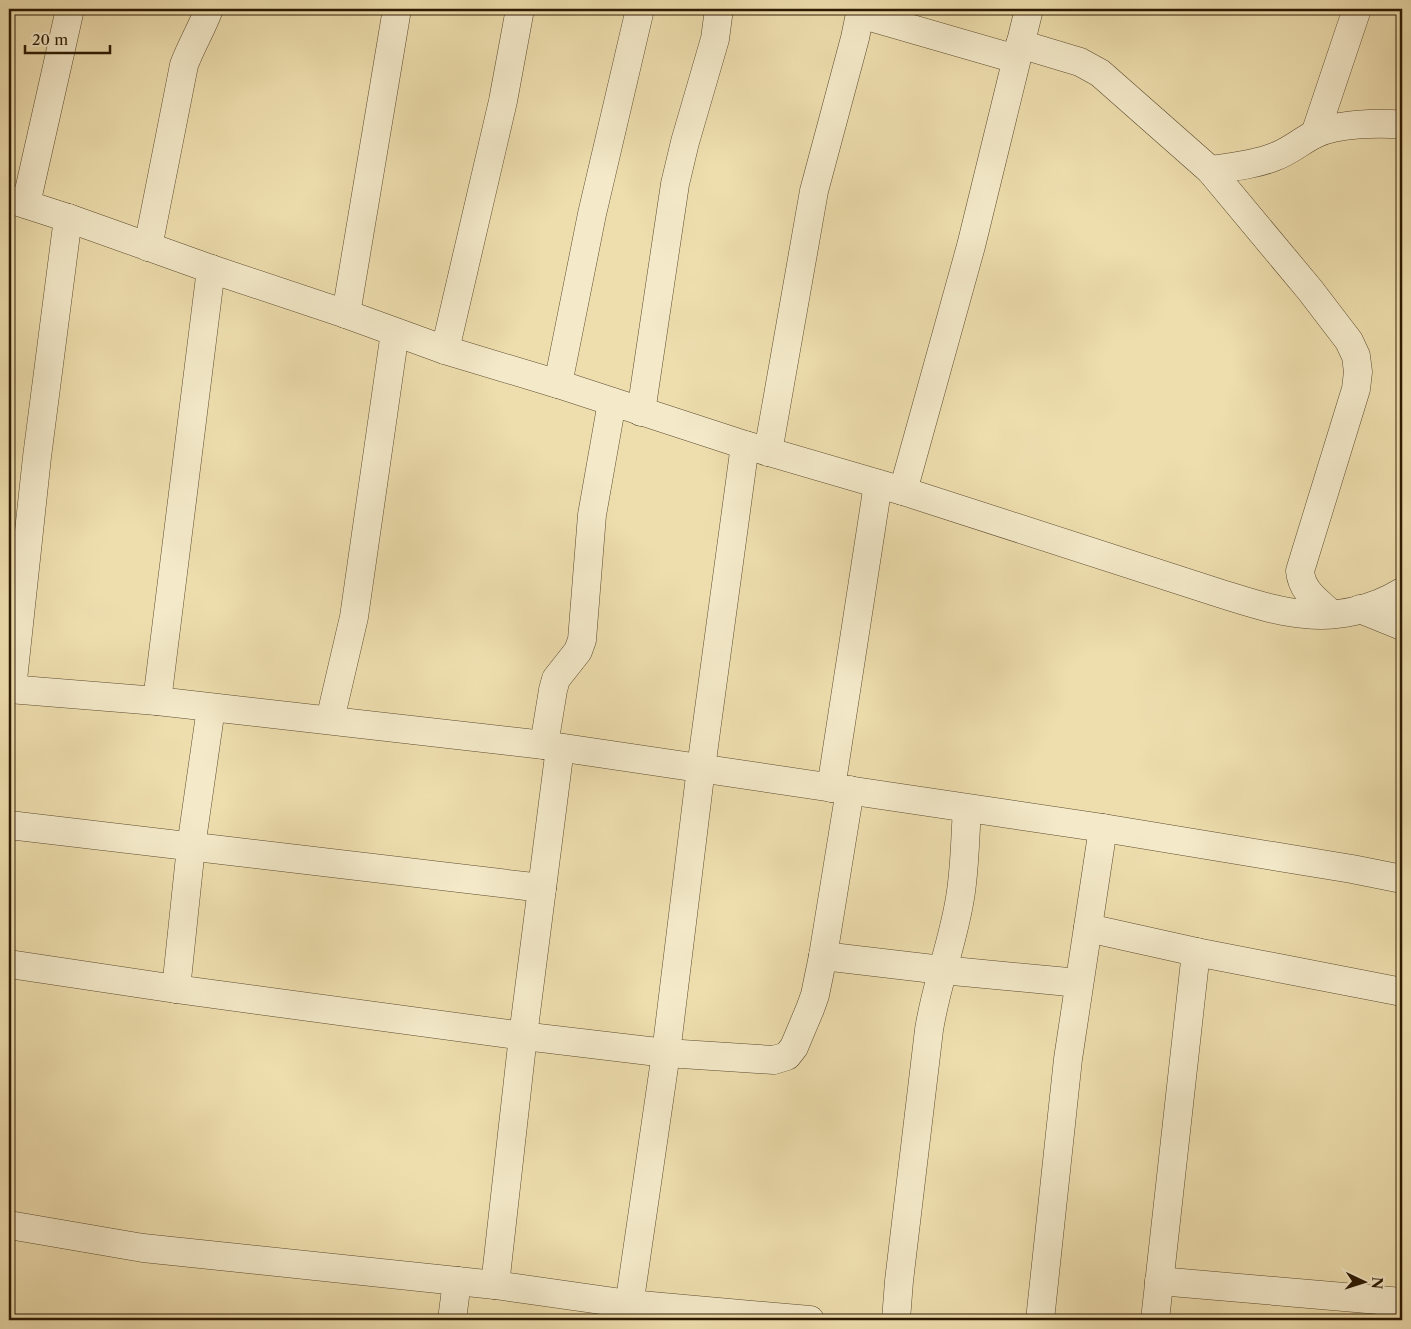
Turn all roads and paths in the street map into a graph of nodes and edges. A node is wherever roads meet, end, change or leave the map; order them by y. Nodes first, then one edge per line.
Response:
1 (70, 9) edge
2 (209, 9) edge
3 (397, 9) edge
4 (520, 9) edge
5 (640, 9) edge
6 (719, 9) edge
7 (1029, 9) edge
8 (1358, 9) edge
9 (861, 12) edge
10 (1018, 52) junction
11 (1402, 125) edge
12 (1315, 134) junction
13 (1210, 170) junction
14 (17, 202) edge
15 (68, 218) junction
16 (148, 247) junction
17 (211, 269) junction
18 (346, 314) junction
19 (395, 332) junction
20 (445, 350) junction
21 (558, 384) junction
22 (612, 402) junction
23 (641, 412) junction
24 (756, 449) junction
25 (891, 488) junction
26 (1402, 592) edge
27 (1360, 609) junction
28 (1332, 614) junction
29 (1402, 626) edge
30 (10, 689) edge
31 (157, 702) junction
32 (212, 708) junction
33 (330, 720) junction
34 (552, 746) junction
35 (701, 768) junction
36 (840, 789) junction
37 (967, 809) junction
38 (9, 825) edge
39 (1103, 828) junction
40 (191, 847) junction
41 (1402, 879) edge
42 (542, 888) junction
43 (1088, 928) junction
44 (1196, 952) junction
45 (823, 956) junction
46 (9, 964) edge
47 (942, 970) junction
48 (1079, 983) junction
49 (176, 989) junction
50 (1402, 992) edge
51 (523, 1036) junction
52 (666, 1052) junction
53 (9, 1225) edge
54 (457, 1281) junction
55 (1159, 1281) junction
56 (495, 1285) junction
57 (1402, 1302) edge
58 (628, 1312) edge
59 (452, 1320) edge
60 (810, 1320) edge
61 (896, 1320) edge
62 (1040, 1320) edge
63 (1155, 1320) edge

1 - 14 street
2 - 16 street
3 - 18 street
4 - 20 street
5 - 21 street
6 - 23 street
7 - 10 street
8 - 12 street
9 - 10 street
9 - 24 street
10 - 13 street
10 - 25 street
11 - 12 street
12 - 13 street
13 - 28 street
14 - 15 street
15 - 16 street
15 - 30 street
16 - 17 street
17 - 18 street
17 - 31 street
18 - 19 street
19 - 20 street
19 - 33 street
20 - 21 street
21 - 22 street
22 - 23 street
22 - 34 street
23 - 24 street
24 - 25 street
24 - 35 street
25 - 28 street
25 - 36 street
26 - 27 street
27 - 28 street
27 - 29 street
30 - 31 street
31 - 32 street
32 - 33 street
32 - 40 street
33 - 34 street
34 - 35 street
34 - 42 street
35 - 36 street
35 - 52 street
36 - 37 street
36 - 45 street
37 - 39 street
37 - 47 street
38 - 40 street
39 - 41 street
39 - 43 street
40 - 42 street
40 - 49 street
42 - 51 street
43 - 44 street
43 - 48 street
44 - 50 street
44 - 55 street
45 - 47 street
45 - 52 street
46 - 49 street
47 - 48 street
47 - 61 street
48 - 62 street
49 - 51 street
51 - 52 street
51 - 56 street
52 - 58 street
53 - 54 street
54 - 56 street
54 - 59 street
55 - 57 street
55 - 63 street
56 - 58 street
58 - 60 street

